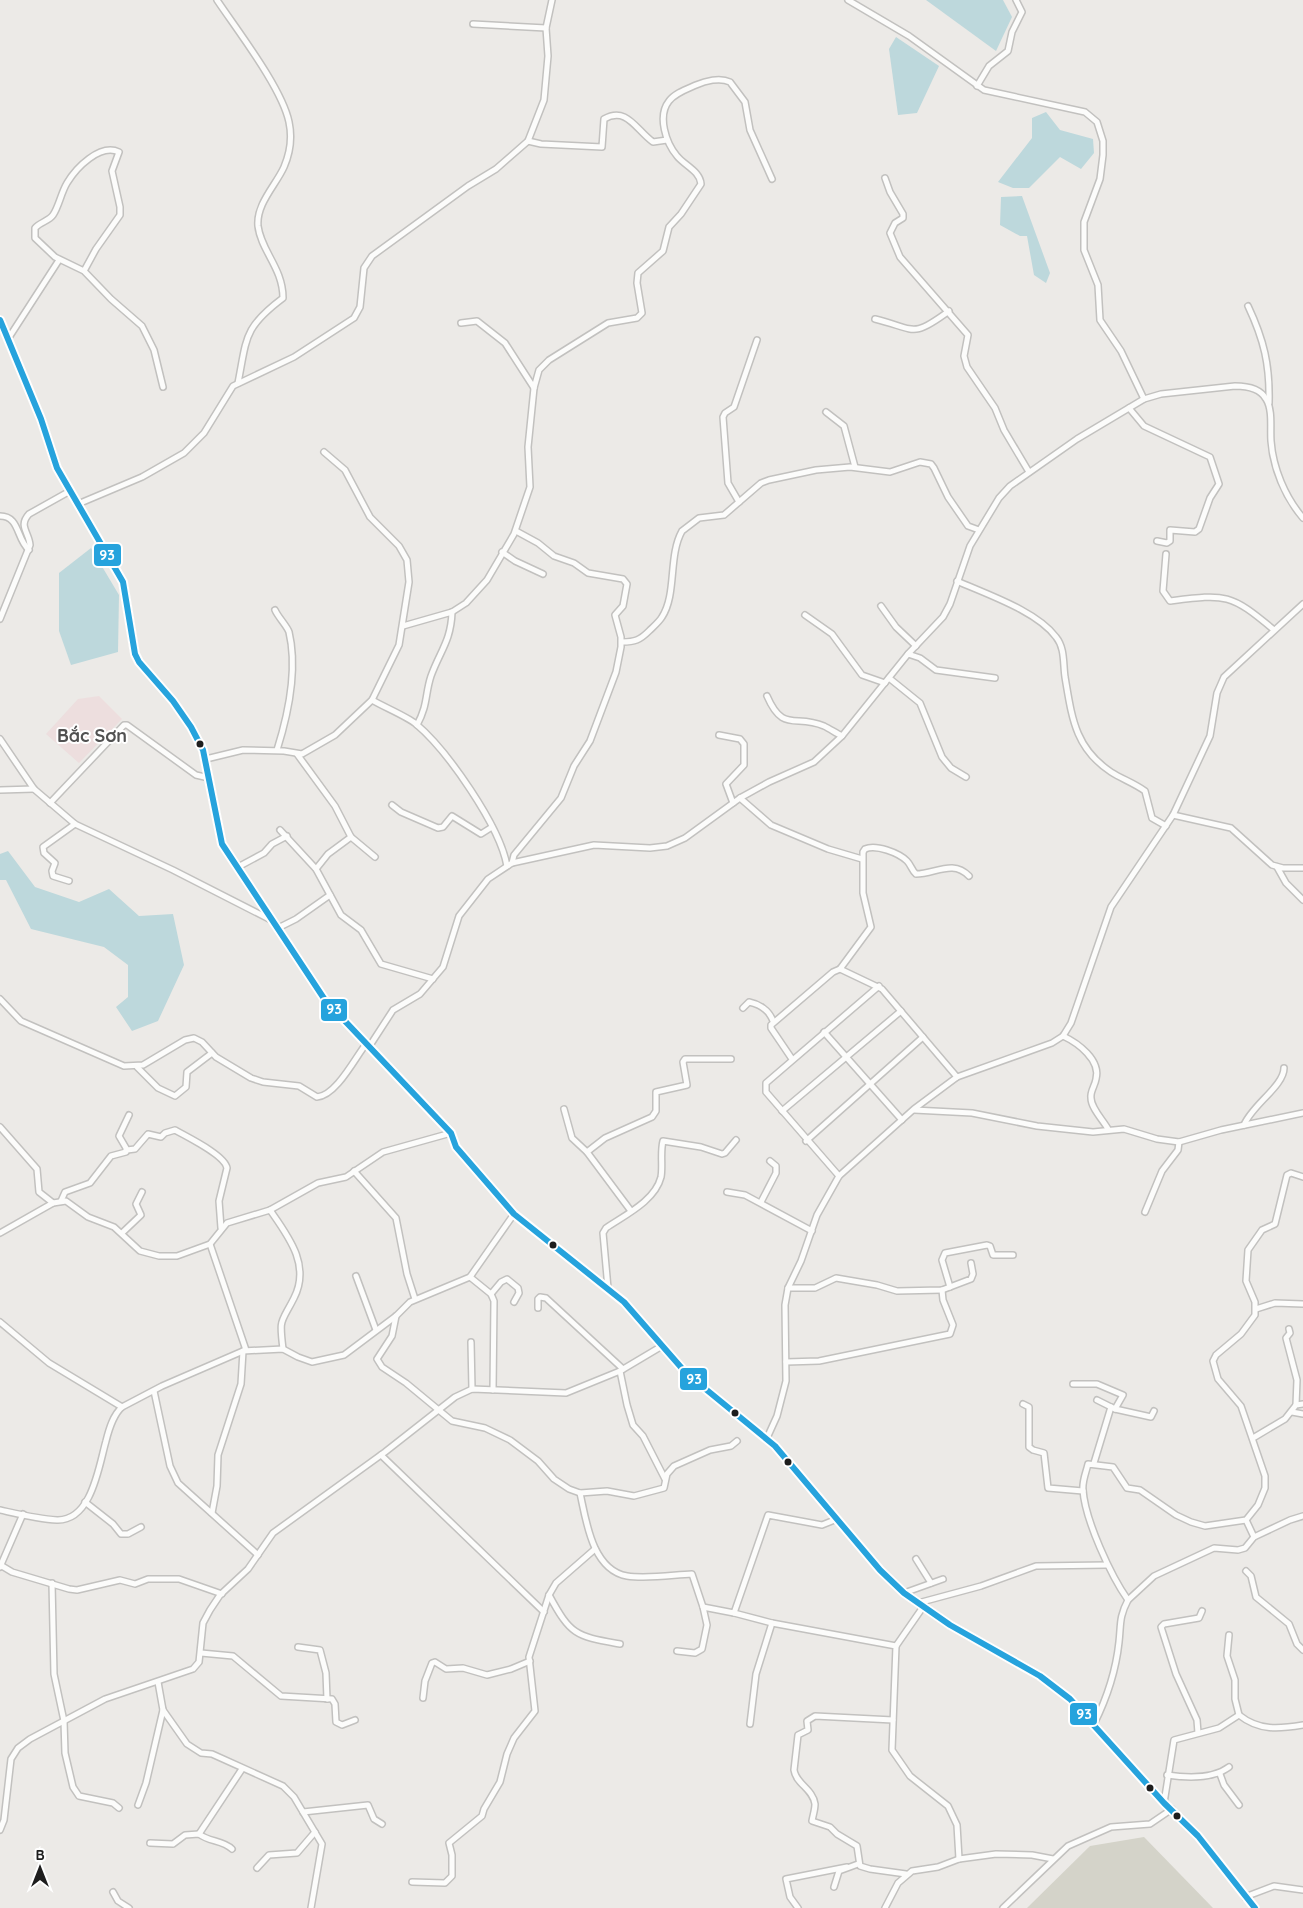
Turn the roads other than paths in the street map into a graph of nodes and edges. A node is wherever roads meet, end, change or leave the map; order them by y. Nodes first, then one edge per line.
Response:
1 (217, 0) edge
2 (552, 0) edge
3 (848, 0) edge
4 (1016, 0) edge
5 (473, 24) dead end
6 (546, 28) junction
7 (977, 86) junction
8 (667, 140) junction
9 (528, 141) junction
10 (885, 178) dead end
11 (772, 179) dead end
12 (59, 260) junction
13 (84, 271) junction
14 (1248, 306) dead end
15 (949, 311) junction
16 (874, 319) dead end
17 (0, 320) edge
18 (461, 323) dead end
19 (8, 339) junction
20 (757, 340) dead end
21 (238, 383) junction
22 (163, 387) dead end
23 (534, 388) junction
24 (1144, 399) junction
25 (1269, 404) junction
26 (1130, 408) junction
27 (826, 412) dead end
28 (324, 452) dead end
29 (855, 467) junction
30 (1029, 472) junction
31 (70, 491) junction
32 (739, 502) junction
33 (78, 504) junction
34 (0, 516) edge
35 (1303, 518) edge
36 (516, 530) junction
37 (979, 530) junction
38 (1157, 541) dead end
39 (29, 550) junction
40 (502, 552) junction
41 (1166, 554) dead end
42 (544, 574) dead end
43 (957, 581) junction
44 (1303, 604) edge
45 (881, 606) dead end
46 (275, 610) dead end
47 (452, 612) junction
48 (805, 615) dead end
49 (0, 619) edge
50 (403, 626) junction
51 (1274, 630) junction
52 (622, 642) junction
53 (916, 646) junction
54 (908, 654) junction
55 (995, 678) dead end
56 (887, 681) junction
57 (767, 696) dead end
58 (372, 700) junction
59 (417, 725) junction
60 (719, 735) dead end
61 (842, 736) junction
62 (0, 739) edge
63 (277, 750) junction
64 (297, 754) junction
65 (206, 759) junction
66 (966, 777) dead end
67 (209, 778) junction
68 (34, 789) junction
69 (0, 790) edge
70 (740, 798) junction
71 (50, 803) junction
72 (733, 803) junction
73 (392, 805) dead end
74 (1173, 815) junction
75 (75, 824) junction
76 (1166, 826) junction
77 (492, 827) junction
78 (280, 830) dead end
79 (287, 836) junction
80 (351, 837) junction
81 (375, 857) dead end
82 (862, 859) junction
83 (509, 864) junction
84 (238, 867) junction
85 (1277, 867) junction
86 (1303, 868) edge
87 (316, 869) junction
88 (969, 876) dead end
89 (69, 881) dead end
90 (330, 895) junction
91 (1303, 900) edge
92 (273, 921) junction
93 (278, 928) junction
94 (840, 969) junction
95 (433, 979) junction
96 (879, 986) junction
97 (0, 1000) edge
98 (743, 1008) dead end
99 (901, 1011) junction
100 (773, 1020) junction
101 (824, 1032) junction
102 (1063, 1036) junction
103 (923, 1037) junction
104 (368, 1045) junction
105 (212, 1053) junction
106 (846, 1057) junction
107 (731, 1059) dead end
108 (792, 1059) junction
109 (137, 1066) junction
110 (1284, 1068) dead end
111 (958, 1077) junction
112 (871, 1085) junction
113 (564, 1109) dead end
114 (914, 1110) junction
115 (782, 1111) junction
116 (1303, 1113) edge
117 (129, 1115) dead end
118 (902, 1120) junction
119 (1244, 1124) junction
120 (0, 1127) edge
121 (1108, 1129) junction
122 (451, 1133) junction
123 (736, 1140) dead end
124 (806, 1141) junction
125 (1179, 1142) junction
126 (127, 1150) junction
127 (587, 1152) junction
128 (770, 1162) dead end
129 (354, 1171) junction
130 (838, 1176) junction
131 (1303, 1177) edge
132 (142, 1192) dead end
133 (726, 1192) dead end
134 (62, 1201) junction
135 (761, 1202) junction
136 (52, 1203) junction
137 (270, 1210) junction
138 (631, 1211) junction
139 (1145, 1212) dead end
140 (514, 1214) junction
141 (221, 1229) junction
142 (812, 1231) junction
143 (0, 1233) edge
144 (122, 1233) junction
145 (210, 1244) junction
146 (1013, 1255) dead end
147 (971, 1264) dead end
148 (356, 1276) dead end
149 (470, 1277) junction
150 (950, 1287) junction
151 (608, 1288) junction
152 (788, 1288) junction
153 (942, 1290) junction
154 (492, 1294) junction
155 (415, 1299) junction
156 (514, 1302) dead end
157 (1303, 1304) edge
158 (538, 1308) dead end
159 (1256, 1310) junction
160 (396, 1316) junction
161 (0, 1322) edge
162 (1289, 1328) dead end
163 (376, 1330) junction
164 (471, 1342) dead end
165 (662, 1346) junction
166 (283, 1349) junction
167 (245, 1351) junction
168 (786, 1362) junction
169 (622, 1370) junction
170 (1073, 1384) dead end
171 (472, 1389) junction
172 (493, 1390) junction
173 (154, 1391) junction
174 (1097, 1400) dead end
175 (1023, 1404) dead end
176 (1303, 1404) edge
177 (1296, 1405) junction
178 (122, 1407) junction
179 (1113, 1408) junction
180 (439, 1411) junction
181 (1154, 1411) dead end
182 (1292, 1412) junction
183 (1303, 1414) edge
184 (767, 1438) junction
185 (1253, 1438) junction
186 (737, 1441) dead end
187 (381, 1455) junction
188 (1094, 1463) junction
189 (665, 1478) junction
190 (1083, 1491) junction
191 (580, 1493) junction
192 (85, 1502) junction
193 (0, 1510) edge
194 (212, 1513) junction
195 (22, 1514) junction
196 (1303, 1516) edge
197 (837, 1519) junction
198 (1246, 1520) junction
199 (141, 1527) dead end
200 (1254, 1537) junction
201 (594, 1549) junction
202 (258, 1555) junction
203 (916, 1559) dead end
204 (1107, 1565) junction
205 (1, 1566) edge
206 (1246, 1571) dead end
207 (943, 1579) dead end
208 (52, 1583) junction
209 (931, 1583) junction
210 (904, 1593) junction
211 (222, 1594) junction
212 (549, 1596) junction
213 (1128, 1600) junction
214 (920, 1605) junction
215 (703, 1607) junction
216 (1202, 1611) dead end
217 (544, 1612) junction
218 (734, 1613) junction
219 (772, 1623) junction
220 (1229, 1635) dead end
221 (620, 1644) dead end
222 (896, 1646) junction
223 (298, 1647) dead end
224 (677, 1650) dead end
225 (1303, 1650) edge
226 (202, 1653) junction
227 (530, 1661) junction
228 (158, 1682) junction
229 (423, 1698) dead end
230 (327, 1699) junction
231 (163, 1710) junction
232 (1239, 1715) junction
233 (355, 1720) dead end
234 (893, 1720) junction
235 (64, 1721) junction
236 (750, 1724) dead end
237 (1094, 1724) junction
238 (1303, 1725) edge
239 (1198, 1733) junction
240 (1229, 1767) dead end
241 (242, 1768) junction
242 (1220, 1774) junction
243 (1167, 1775) junction
244 (1164, 1803) junction
245 (138, 1805) dead end
246 (1240, 1805) dead end
247 (119, 1808) dead end
248 (1172, 1809) junction
249 (303, 1812) junction
250 (382, 1824) dead end
251 (0, 1830) edge
252 (315, 1832) junction
253 (199, 1834) junction
254 (150, 1843) dead end
255 (232, 1848) dead end
256 (959, 1860) junction
257 (1054, 1860) junction
258 (858, 1864) junction
259 (847, 1867) junction
260 (257, 1868) dead end
261 (906, 1874) junction
262 (412, 1882) dead end
263 (834, 1886) dead end
264 (1303, 1890) edge
265 (113, 1892) dead end
266 (1245, 1897) junction
267 (129, 1908) edge
268 (311, 1908) edge
269 (798, 1908) edge
270 (885, 1908) edge
271 (1003, 1908) edge
272 (1255, 1908) edge

1 - 21 street
2 - 6 street
3 - 7 street
4 - 7 street
5 - 6 street
6 - 9 street
7 - 24 street
8 - 9 street
8 - 11 street
8 - 23 street
9 - 21 street
10 - 15 street
12 - 13 street
12 - 13 street
12 - 19 street
13 - 22 street
14 - 25 street
15 - 16 street
15 - 30 street
17 - 19 street
18 - 23 street
19 - 31 street
20 - 32 street
21 - 33 street
23 - 36 street
24 - 25 street
24 - 26 street
25 - 35 street
26 - 30 street
26 - 38 street
27 - 29 street
28 - 50 street
29 - 32 street
29 - 37 street
30 - 37 street
31 - 33 street
31 - 39 street
32 - 52 street
33 - 65 street
34 - 39 street
36 - 40 street
36 - 52 street
37 - 43 street
39 - 49 street
40 - 42 street
40 - 47 street
41 - 51 street
43 - 53 street
43 - 76 street
44 - 51 street
45 - 53 street
46 - 63 street
47 - 50 street
47 - 59 street
48 - 56 street
50 - 58 street
51 - 74 street
52 - 83 street
53 - 54 street
54 - 55 street
54 - 56 street
56 - 61 street
56 - 66 street
57 - 61 street
58 - 59 street
58 - 64 street
59 - 77 street
60 - 72 street
61 - 70 street
62 - 68 street
63 - 64 street
63 - 65 street
64 - 80 street
65 - 67 street
67 - 71 street
67 - 84 street
68 - 69 street
68 - 71 street
70 - 72 street
70 - 82 street
71 - 75 street
72 - 83 street
73 - 77 street
74 - 76 street
74 - 85 street
75 - 89 street
75 - 92 street
76 - 102 street
77 - 83 street
78 - 79 street
79 - 84 street
79 - 87 street
80 - 81 street
80 - 87 street
82 - 88 street
82 - 94 street
83 - 95 street
84 - 92 street
85 - 86 street
85 - 91 street
87 - 90 street
90 - 93 street
90 - 95 street
92 - 93 street
93 - 104 street
94 - 96 street
94 - 100 street
95 - 104 street
96 - 99 street
96 - 101 street
97 - 109 street
98 - 100 street
99 - 103 street
99 - 106 street
100 - 108 street
101 - 106 street
101 - 108 street
102 - 111 street
102 - 121 street
103 - 111 street
103 - 112 street
104 - 105 street
104 - 122 street
105 - 109 street
105 - 109 street
106 - 112 street
106 - 115 street
107 - 127 street
108 - 115 street
110 - 119 street
111 - 114 street
112 - 118 street
112 - 124 street
113 - 127 street
114 - 118 street
114 - 121 street
115 - 124 street
116 - 119 street
117 - 126 street
118 - 130 street
119 - 125 street
120 - 136 street
121 - 125 street
122 - 129 street
122 - 140 street
123 - 138 street
124 - 130 street
125 - 139 street
126 - 134 street
126 - 141 street
127 - 138 street
128 - 135 street
129 - 137 street
129 - 155 street
130 - 142 street
131 - 159 street
132 - 144 street
133 - 135 street
134 - 136 street
134 - 144 street
135 - 142 street
136 - 143 street
137 - 141 street
137 - 166 street
138 - 151 street
140 - 149 street
140 - 151 street
141 - 145 street
142 - 152 street
144 - 145 street
145 - 167 street
146 - 150 street
147 - 150 street
148 - 163 street
149 - 154 street
149 - 155 street
150 - 153 street
151 - 165 street
152 - 153 street
152 - 168 street
153 - 168 street
154 - 156 street
154 - 172 street
155 - 160 street
157 - 159 street
158 - 169 street
159 - 185 street
160 - 163 street
160 - 180 street
161 - 178 street
162 - 177 street
163 - 166 street
164 - 171 street
165 - 169 street
165 - 184 street
166 - 167 street
167 - 173 street
167 - 194 street
168 - 184 street
169 - 172 street
169 - 189 street
170 - 179 street
171 - 172 street
171 - 180 street
173 - 178 street
173 - 194 street
174 - 179 street
175 - 190 street
176 - 177 street
177 - 182 street
178 - 192 street
179 - 181 street
179 - 188 street
180 - 187 street
180 - 191 street
182 - 183 street
182 - 185 street
184 - 197 street
185 - 198 street
186 - 189 street
187 - 202 street
187 - 217 street
188 - 190 street
188 - 198 street
189 - 191 street
190 - 204 street
191 - 201 street
192 - 195 street
192 - 199 street
193 - 195 street
194 - 202 street
195 - 205 street
196 - 200 street
197 - 210 street
197 - 218 street
198 - 200 street
200 - 213 street
201 - 212 street
201 - 215 street
202 - 211 street
203 - 209 street
204 - 213 street
204 - 214 street
205 - 208 street
206 - 225 street
207 - 209 street
208 - 211 street
208 - 235 street
209 - 210 street
210 - 214 street
211 - 226 street
212 - 217 street
212 - 221 street
213 - 237 street
214 - 222 street
214 - 237 street
215 - 218 street
215 - 224 street
216 - 239 street
217 - 227 street
218 - 219 street
219 - 222 street
219 - 236 street
220 - 232 street
222 - 234 street
223 - 230 street
226 - 228 street
226 - 230 street
227 - 229 street
227 - 262 street
228 - 231 street
228 - 235 street
230 - 233 street
231 - 241 street
231 - 245 street
232 - 238 street
232 - 239 street
234 - 256 street
234 - 258 street
235 - 247 street
235 - 251 street
237 - 244 street
239 - 243 street
240 - 242 street
241 - 249 street
241 - 253 street
242 - 243 street
242 - 246 street
243 - 244 street
244 - 248 street
248 - 257 street
248 - 266 street
249 - 250 street
249 - 252 street
252 - 260 street
252 - 268 street
253 - 254 street
253 - 255 street
256 - 257 street
256 - 261 street
257 - 271 street
258 - 259 street
258 - 261 street
259 - 263 street
259 - 269 street
261 - 270 street
264 - 266 street
265 - 267 street
266 - 272 street

